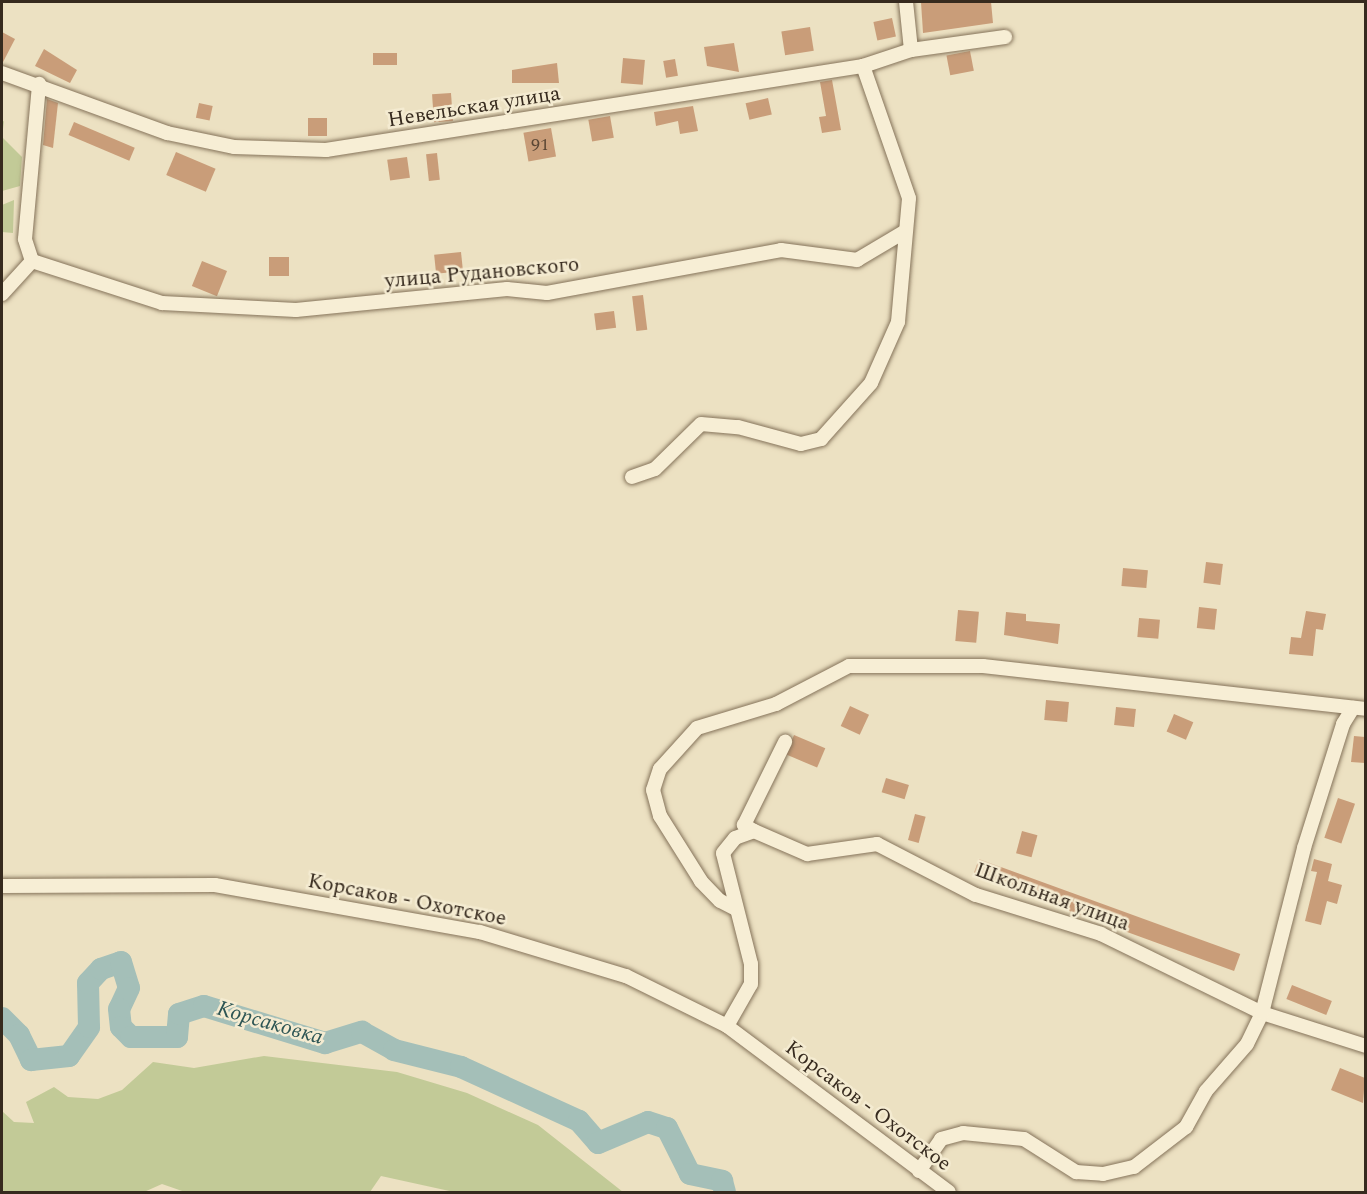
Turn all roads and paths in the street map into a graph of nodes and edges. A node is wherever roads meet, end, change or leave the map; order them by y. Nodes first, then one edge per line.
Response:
1 (906, 2) edge
2 (1005, 38) dead end
3 (911, 50) junction
4 (863, 66) junction
5 (2, 73) edge
6 (39, 84) junction
7 (904, 232) junction
8 (32, 261) junction
9 (2, 294) edge
10 (632, 477) dead end
11 (1359, 708) edge
12 (785, 742) dead end
13 (749, 828) junction
14 (2, 886) edge
15 (736, 909) junction
16 (1262, 1013) junction
17 (727, 1026) junction
18 (1365, 1046) edge
19 (919, 1171) junction
20 (949, 1192) edge

1 - 3 street
2 - 3 street, Невельская улица
3 - 4 street, Невельская улица
4 - 6 street, Невельская улица
4 - 7 street
5 - 6 street, Невельская улица
6 - 8 street
7 - 8 street, улица Рудановского
7 - 10 street
8 - 9 street
11 - 15 street
11 - 16 street
12 - 13 street
13 - 15 street
13 - 16 street, Школьная улица
14 - 17 street, Корсаков - Охотское
15 - 17 street
16 - 18 street, Школьная улица
16 - 19 street
17 - 19 street, Корсаков - Охотское
19 - 20 street, Корсаков - Охотское

